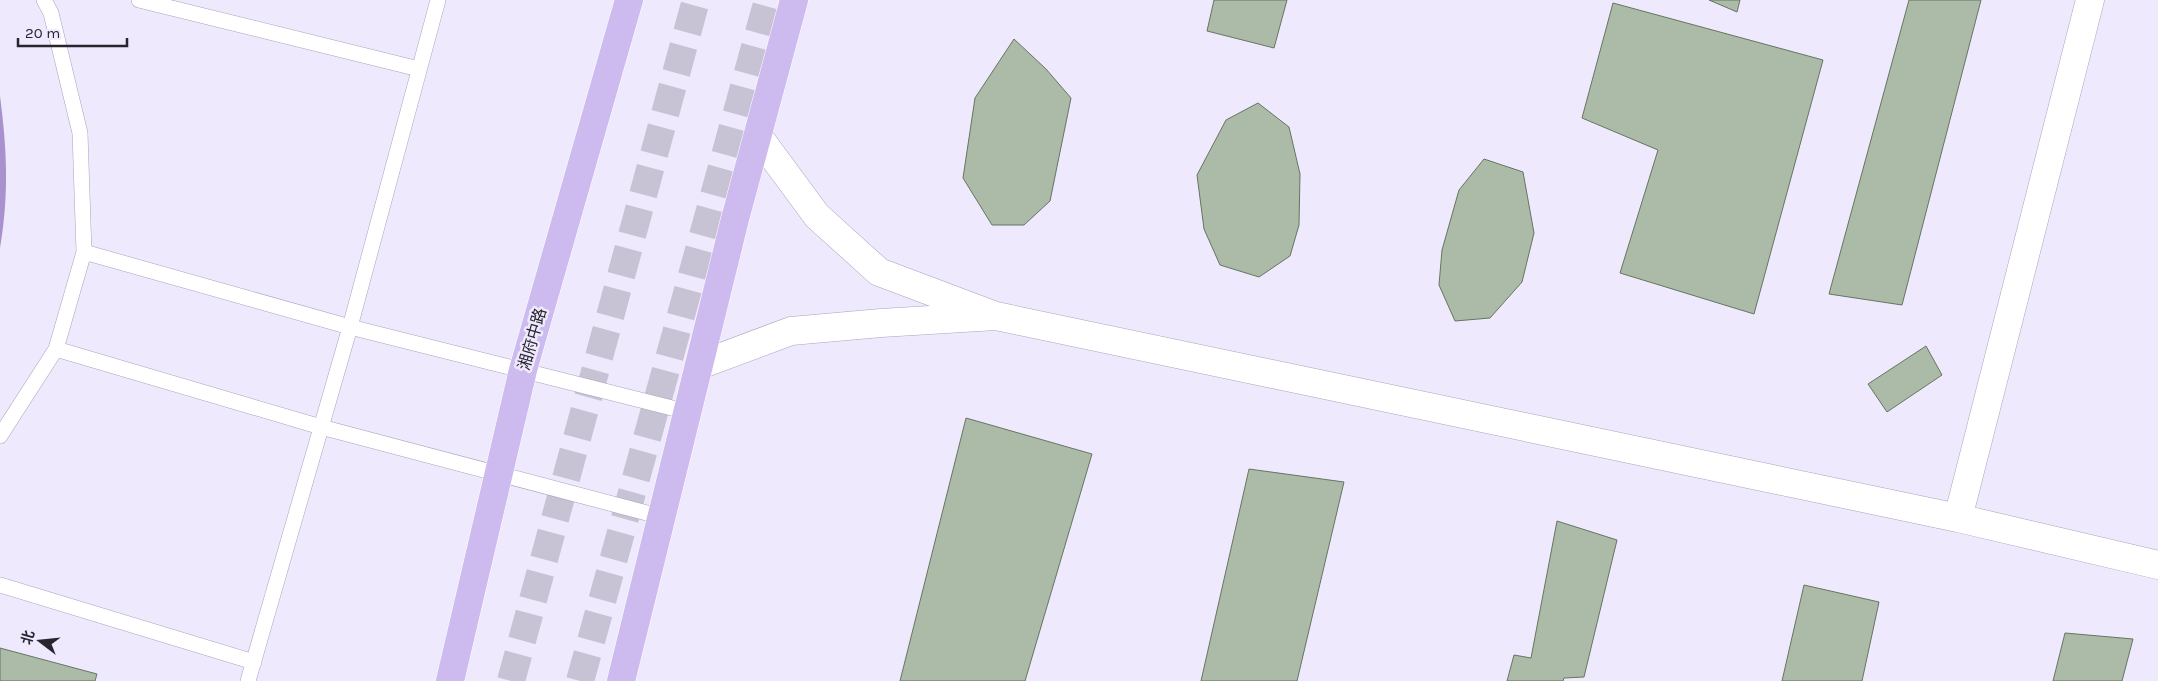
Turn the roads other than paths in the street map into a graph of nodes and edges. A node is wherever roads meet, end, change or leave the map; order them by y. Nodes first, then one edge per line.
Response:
1 (44, 0) edge
2 (138, 0) edge
3 (438, 0) edge
4 (629, 0) edge
5 (794, 0) edge
6 (2090, 0) edge
7 (419, 69) junction
8 (758, 136) junction
9 (84, 252) junction
10 (996, 316) junction
11 (350, 327) junction
12 (56, 349) junction
13 (700, 365) junction
14 (523, 370) junction
15 (688, 412) junction
16 (321, 427) junction
17 (0, 436) edge
18 (497, 474) junction
19 (662, 517) junction
20 (1958, 518) junction
21 (2158, 566) edge
22 (0, 585) edge
23 (254, 662) junction
24 (248, 681) edge
25 (450, 681) edge
26 (621, 681) edge

1 - 9 lane
2 - 7 lane
3 - 7 lane
4 - 14 main road, 湘府中路
5 - 8 main road
6 - 20 street
7 - 11 lane
8 - 10 street
8 - 13 main road
9 - 11 lane
9 - 12 lane
10 - 13 street
10 - 20 street
11 - 14 lane
11 - 16 lane
12 - 16 lane
12 - 17 lane
13 - 15 main road
14 - 15 lane
14 - 18 main road, 湘府中路
15 - 19 main road
16 - 18 lane
16 - 23 lane
18 - 19 lane
18 - 25 main road, 湘府中路
19 - 26 main road
20 - 21 street
22 - 23 lane
23 - 24 lane

